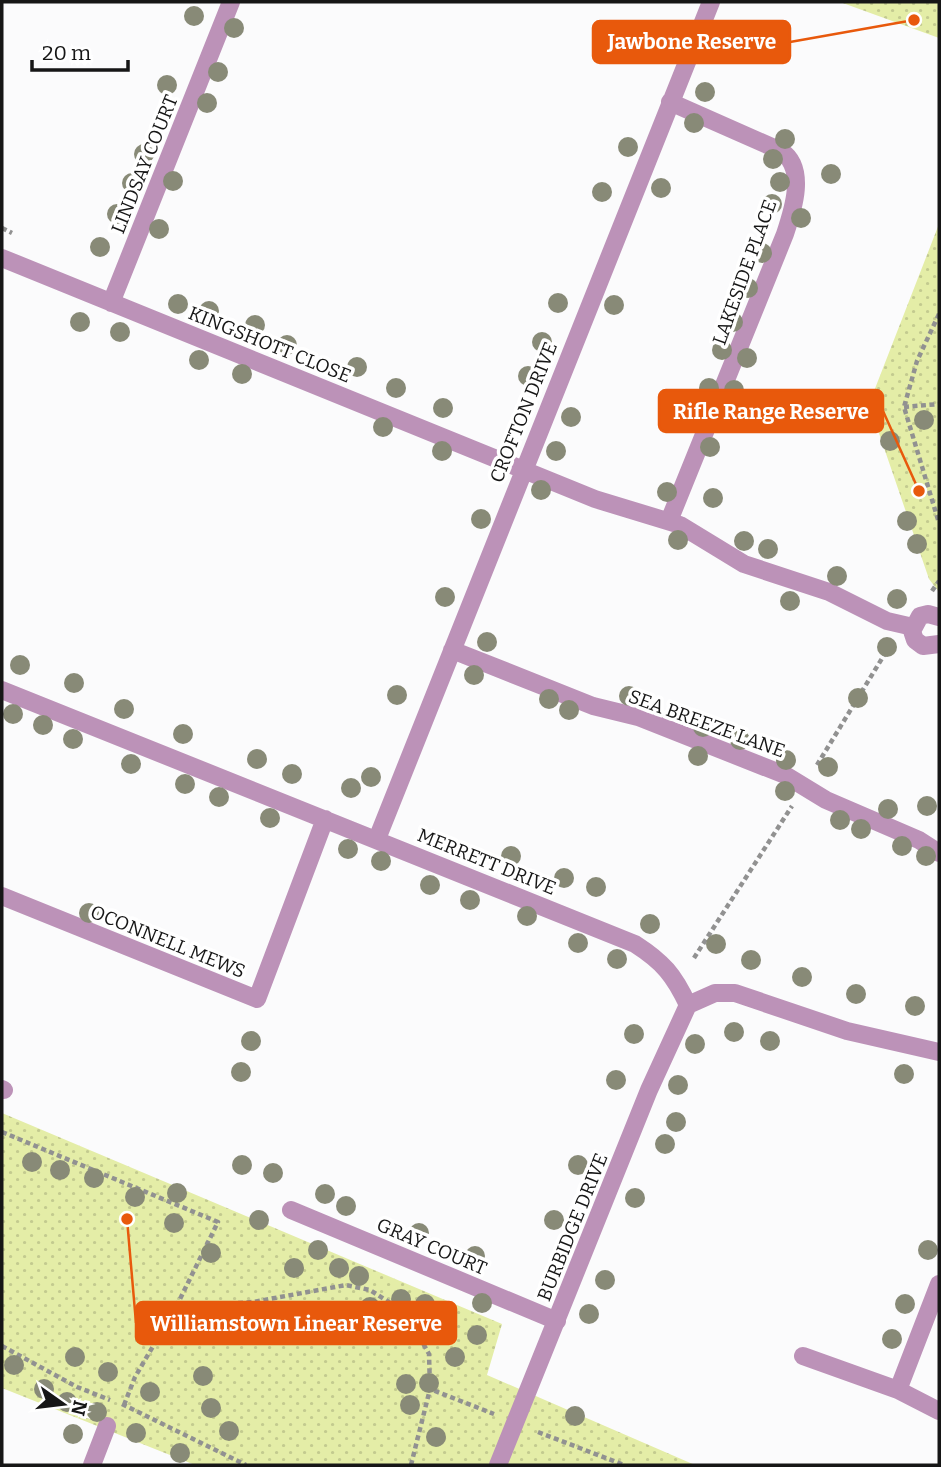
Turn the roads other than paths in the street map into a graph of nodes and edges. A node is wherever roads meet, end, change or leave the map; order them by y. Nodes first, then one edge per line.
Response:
1 (231, 2) edge
2 (710, 2) edge
3 (670, 102) junction
4 (2, 258) edge
5 (111, 303) junction
6 (522, 469) junction
7 (669, 521) junction
8 (939, 617) edge
9 (913, 627) junction
10 (939, 644) edge
11 (452, 650) junction
12 (2, 690) edge
13 (325, 819) junction
14 (377, 839) junction
15 (939, 853) edge
16 (2, 896) edge
17 (688, 1005) junction
18 (939, 1052) edge
19 (291, 1210) dead end
20 (939, 1284) edge
21 (557, 1321) junction
22 (803, 1356) dead end
23 (898, 1390) junction
24 (939, 1411) edge
25 (107, 1426) dead end
26 (92, 1465) edge
27 (498, 1465) edge

1 - 5 street, LINDSAY COURT
2 - 3 street, CROFTON DRIVE
3 - 6 street, CROFTON DRIVE
3 - 7 street, LAKESIDE PLACE
4 - 5 street, KINGSHOTT CLOSE
5 - 6 street, KINGSHOTT CLOSE
6 - 7 street, KINGSHOTT CLOSE
6 - 11 street, CROFTON DRIVE
7 - 9 street, KINGSHOTT CLOSE
8 - 9 street
9 - 10 street
11 - 14 street, CROFTON DRIVE
11 - 15 street, SEA BREEZE LANE
12 - 13 street, MERRETT DRIVE
13 - 14 street, MERRETT DRIVE
13 - 16 street, OCONNELL MEWS
14 - 17 street, MERRETT DRIVE
17 - 18 street
17 - 21 street, BURBIDGE DRIVE
19 - 21 street, GRAY COURT
20 - 23 street
21 - 27 street, BURBIDGE DRIVE
22 - 23 street
23 - 24 street
25 - 26 street

